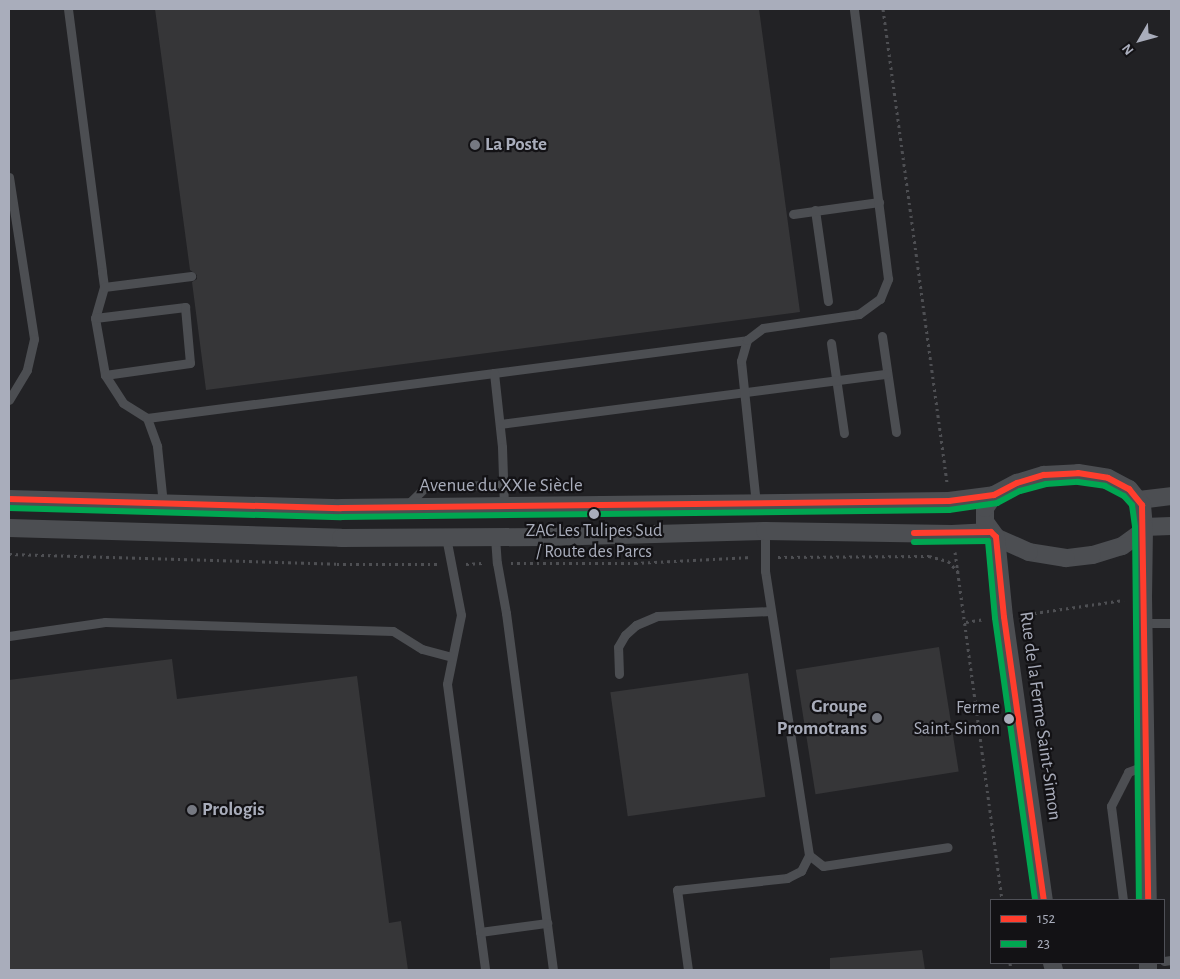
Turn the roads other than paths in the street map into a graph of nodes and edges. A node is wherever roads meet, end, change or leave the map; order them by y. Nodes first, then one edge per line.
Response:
1 (68, 9) edge
2 (854, 9) edge
3 (9, 177) edge
4 (879, 202) junction
5 (815, 210) junction
6 (793, 214) dead end
7 (191, 276) dead end
8 (104, 287) junction
9 (828, 301) dead end
10 (95, 318) junction
11 (882, 336) dead end
12 (747, 340) junction
13 (831, 343) dead end
14 (494, 374) junction
15 (887, 374) junction
16 (105, 375) junction
17 (836, 381) junction
18 (745, 391) junction
19 (9, 400) edge
20 (147, 418) junction
21 (500, 424) junction
22 (896, 432) dead end
23 (844, 433) dead end
24 (503, 485) junction
25 (994, 495) junction
26 (1171, 496) edge
27 (9, 499) edge
28 (1139, 500) junction
29 (163, 504) junction
30 (756, 504) junction
31 (504, 506) junction
32 (405, 508) junction
33 (1171, 526) edge
34 (9, 528) edge
35 (1144, 529) junction
36 (765, 531) junction
37 (993, 534) junction
38 (446, 537) junction
39 (495, 537) junction
40 (771, 611) junction
41 (1143, 623) junction
42 (1171, 623) edge
43 (9, 636) edge
44 (452, 657) junction
45 (619, 674) dead end
46 (1146, 765) junction
47 (948, 847) dead end
48 (809, 855) junction
49 (1044, 899) edge
50 (1123, 899) edge
51 (1148, 899) edge
52 (547, 923) junction
53 (480, 932) junction
54 (485, 970) edge
55 (553, 970) edge
56 (688, 970) edge

1 - 8 lane
2 - 4 lane
3 - 19 lane
4 - 5 lane
4 - 12 lane
5 - 6 lane
5 - 9 lane
7 - 8 lane
8 - 10 lane
10 - 16 lane
10 - 16 lane
11 - 15 lane
12 - 14 lane
12 - 18 lane
13 - 17 lane
14 - 20 lane
14 - 21 lane
15 - 17 lane
15 - 22 lane
16 - 20 lane
17 - 18 lane
17 - 23 lane
18 - 21 lane
18 - 30 lane
20 - 29 lane
21 - 24 lane
24 - 31 lane
24 - 32 lane
25 - 28 street, Avenue du XXIe Siècle
25 - 30 street, Avenue du XXIe Siècle
25 - 37 street, Rue de la Ferme Saint-Simon
26 - 28 street
27 - 29 street, Avenue du XXIe Siècle
28 - 35 street
29 - 32 street, Avenue du XXIe Siècle
30 - 31 street, Avenue du XXIe Siècle
31 - 32 street, Avenue du XXIe Siècle
33 - 35 street
34 - 38 street
35 - 37 street
35 - 41 street
36 - 37 street
36 - 39 street
36 - 40 lane
37 - 49 street, Rue de la Ferme Saint-Simon
38 - 39 street
38 - 44 lane
39 - 52 lane
40 - 45 lane
40 - 48 lane
41 - 42 lane
41 - 46 street
43 - 44 lane
44 - 53 lane
46 - 50 lane
46 - 51 street
47 - 48 lane
48 - 56 lane
52 - 53 lane
52 - 55 lane
53 - 54 lane

